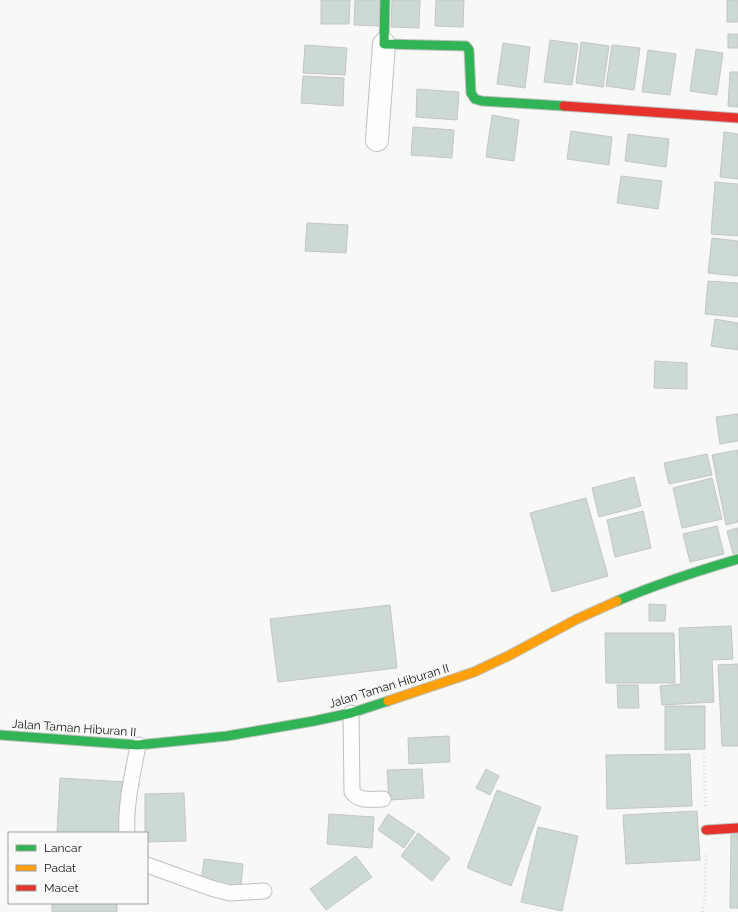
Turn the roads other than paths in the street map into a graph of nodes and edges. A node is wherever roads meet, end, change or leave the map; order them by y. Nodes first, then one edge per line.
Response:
1 (385, 0) edge
2 (384, 44) junction
3 (738, 118) edge
4 (377, 140) dead end
5 (738, 559) edge
6 (352, 720) junction
7 (0, 735) edge
8 (138, 745) junction
9 (383, 799) dead end
10 (738, 828) edge
11 (706, 830) road end
12 (127, 832) edge
13 (148, 865) edge
14 (264, 891) dead end

1 - 2 street
2 - 3 street
2 - 4 street
5 - 6 street, Jalan Taman Hiburan II
6 - 8 street, Jalan Taman Hiburan II
6 - 9 lane
7 - 8 street, Jalan Taman Hiburan II
8 - 12 lane
10 - 11 street
13 - 14 lane

